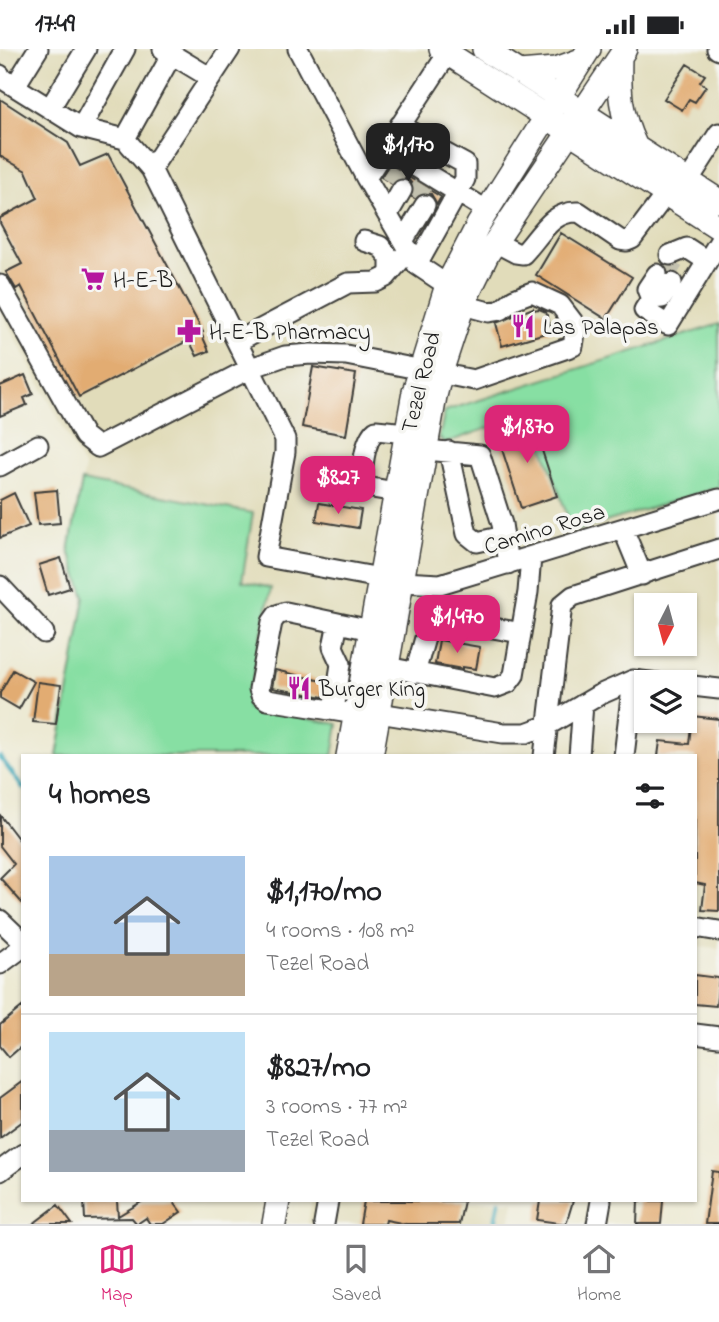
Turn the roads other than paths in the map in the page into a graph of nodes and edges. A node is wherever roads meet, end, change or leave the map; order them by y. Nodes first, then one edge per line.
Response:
1 (38, 49) edge
2 (86, 49) edge
3 (125, 49) edge
4 (230, 49) edge
5 (298, 49) edge
6 (484, 49) edge
7 (444, 51) edge
8 (168, 52) edge
9 (623, 53) edge
10 (585, 55) edge
11 (519, 72) junction
12 (211, 78) junction
13 (7, 81) edge
14 (552, 107) junction
15 (50, 108) junction
16 (575, 123) junction
17 (400, 125) junction
18 (81, 128) junction
19 (719, 133) edge
20 (125, 139) junction
21 (422, 139) dead end
22 (635, 145) junction
23 (385, 148) junction
24 (443, 152) dead end
25 (151, 169) junction
26 (366, 178) junction
27 (688, 181) junction
28 (415, 182) junction
29 (459, 194) junction
30 (666, 194) junction
31 (719, 201) edge
32 (488, 211) junction
33 (719, 228) edge
34 (399, 233) junction
35 (364, 241) dead end
36 (495, 242) junction
37 (719, 242) edge
38 (678, 257) dead end
39 (707, 261) junction
40 (390, 272) junction
41 (664, 278) tunnel mouth
42 (0, 285) edge
43 (447, 285) junction
44 (463, 305) junction
45 (238, 341) junction
46 (251, 368) junction
47 (430, 370) junction
48 (407, 433) junction
49 (38, 445) dead end
50 (426, 450) junction
51 (449, 451) junction
52 (0, 466) edge
53 (396, 492) junction
54 (719, 499) edge
55 (623, 529) junction
56 (504, 536) junction
57 (719, 549) edge
58 (531, 557) junction
59 (508, 564) junction
60 (642, 575) junction
61 (391, 580) junction
62 (0, 586) edge
63 (338, 623) junction
64 (371, 630) junction
65 (44, 633) dead end
66 (522, 633) junction
67 (387, 667) junction
68 (415, 673) junction
69 (633, 680) joint
70 (697, 686) edge
71 (719, 688) edge
72 (583, 704) junction
73 (345, 712) junction
74 (379, 713) junction
75 (548, 725) junction
76 (348, 754) edge
77 (371, 754) edge
78 (544, 754) edge
79 (579, 754) edge
80 (624, 754) edge
81 (0, 920) edge
82 (697, 927) edge
83 (719, 931) edge
84 (21, 940) edge
85 (21, 948) edge
86 (0, 964) edge
87 (697, 1034) edge
88 (719, 1037) edge
89 (21, 1155) edge
90 (0, 1171) edge
91 (278, 1202) edge
92 (328, 1202) edge
93 (601, 1202) edge
94 (274, 1224) edge
95 (324, 1224) edge
96 (597, 1224) edge

1 - 13 street
2 - 15 street
3 - 18 street
4 - 12 street
5 - 26 street
6 - 11 main road
7 - 14 main road
7 - 17 street
8 - 12 street
8 - 20 street
9 - 16 main road, Tezel Road
9 - 22 main road
10 - 11 main road
10 - 14 main road, Tezel Road
11 - 14 main road
12 - 25 street
13 - 15 street
14 - 16 main road
14 - 32 main road, Tezel Road
15 - 18 street
16 - 22 main road
16 - 30 main road
16 - 36 main road, Tezel Road
17 - 21 street
17 - 23 street
18 - 20 street
19 - 27 street
20 - 25 street
22 - 27 main road
23 - 26 street
23 - 28 street
24 - 29 street
25 - 45 street
26 - 34 street
27 - 31 main road
28 - 29 street
28 - 34 street
28 - 34 street
29 - 32 street
29 - 34 street
30 - 33 main road
30 - 36 street
32 - 43 main road, Tezel Road
34 - 40 street
34 - 43 street
35 - 40 street
36 - 44 main road, Tezel Road
37 - 39 street
38 - 39 street
39 - 41 street
40 - 45 street
42 - 46 street
43 - 47 main road, Tezel Road
44 - 47 main road, Tezel Road
44 - 47 street
45 - 46 street
46 - 47 street
46 - 61 street, Camino Rosa
47 - 48 main road, Tezel Road
47 - 50 main road, Tezel Road
48 - 53 main road, Tezel Road
48 - 53 street
49 - 52 street
50 - 51 street
50 - 61 main road, Tezel Road
51 - 56 street
51 - 56 street
53 - 61 main road, Tezel Road
54 - 55 street, Camino Rosa
55 - 58 street, Camino Rosa
55 - 60 street
56 - 59 street
57 - 60 street
58 - 59 street, Camino Rosa
58 - 66 street
59 - 61 street, Camino Rosa
60 - 75 street
61 - 64 main road, Tezel Road
61 - 67 main road, Tezel Road
62 - 65 street
63 - 64 street
63 - 73 street
63 - 73 street
64 - 73 main road, Tezel Road
66 - 68 street
66 - 68 street
67 - 68 street
67 - 74 main road, Tezel Road
69 - 72 street
69 - 80 street
70 - 71 street
72 - 75 street
72 - 79 street
73 - 76 main road, Tezel Road
74 - 75 street
74 - 77 main road, Tezel Road
75 - 78 street
81 - 84 street
82 - 83 street
85 - 86 street
87 - 88 street
89 - 90 street
91 - 94 main road
92 - 95 street
93 - 96 street

